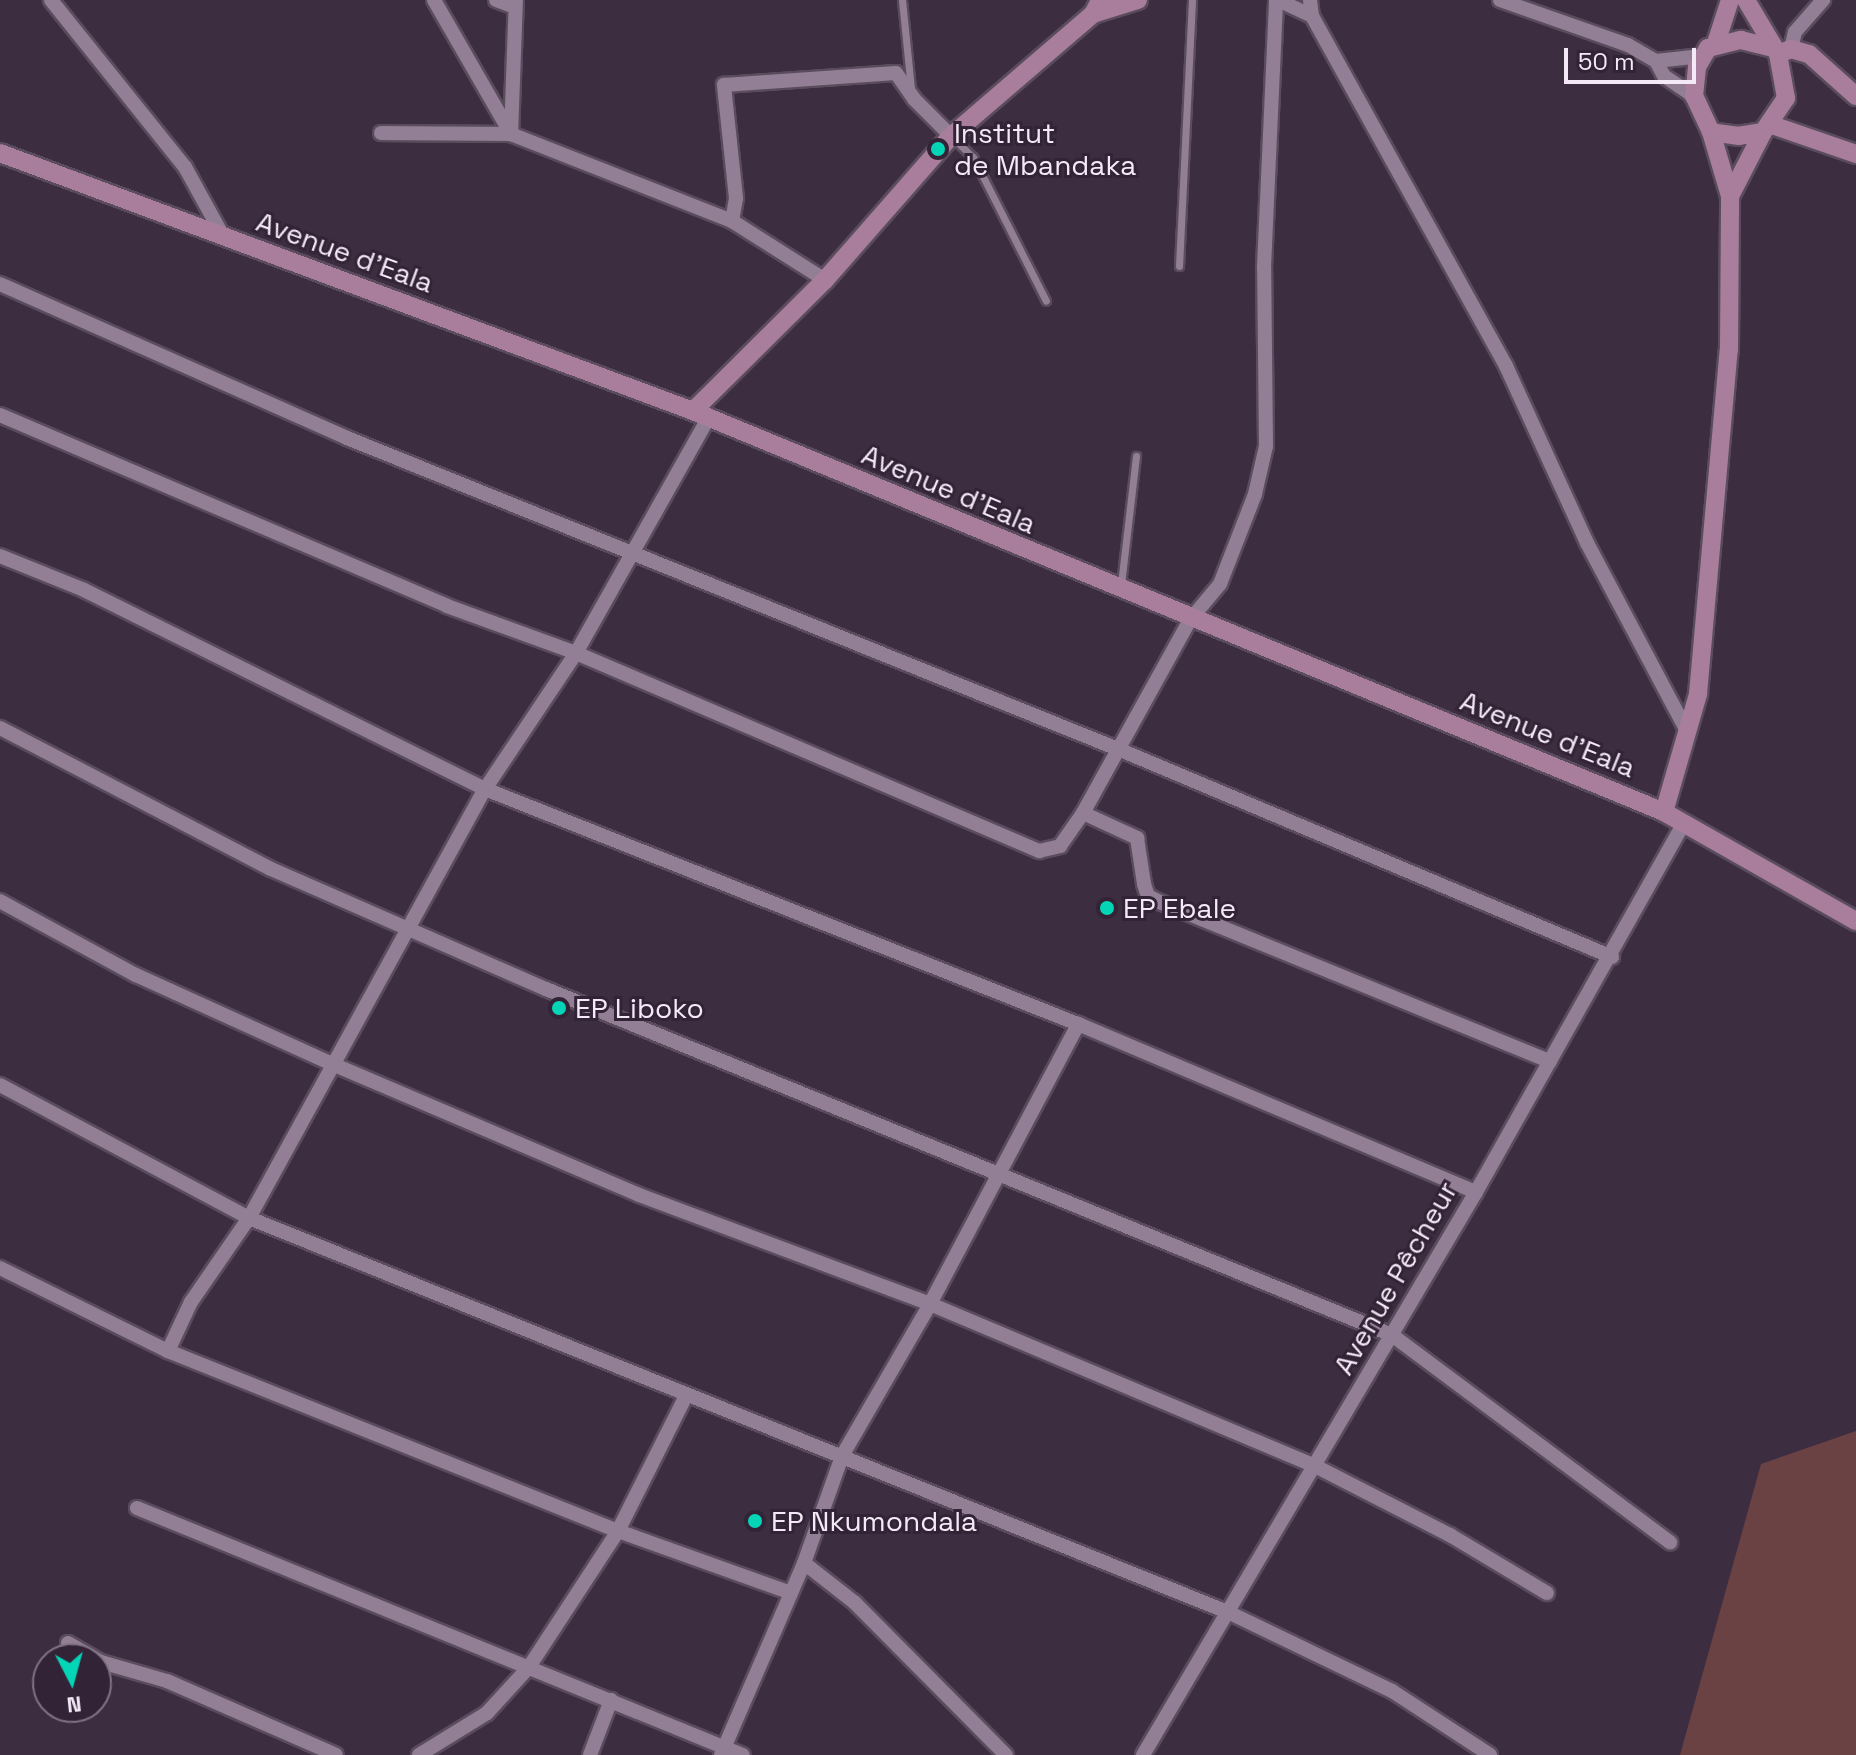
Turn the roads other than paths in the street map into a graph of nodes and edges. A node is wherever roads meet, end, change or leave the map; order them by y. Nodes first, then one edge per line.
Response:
1 (51, 0) edge
2 (434, 0) edge
3 (496, 0) edge
4 (902, 0) edge
5 (1138, 0) edge
6 (1192, 0) edge
7 (1277, 0) edge
8 (1310, 0) edge
9 (1500, 0) edge
10 (1730, 0) edge
11 (1746, 0) edge
12 (1823, 0) edge
13 (516, 3) edge
14 (1096, 7) edge
15 (1312, 16) junction
16 (1709, 50) junction
17 (1780, 50) junction
18 (1656, 61) junction
19 (1694, 96) junction
20 (1856, 96) edge
21 (914, 99) junction
22 (1768, 129) junction
23 (1711, 132) junction
24 (381, 133) dead end
25 (511, 134) junction
26 (951, 136) junction
27 (0, 153) edge
28 (1856, 154) edge
29 (1730, 196) junction
30 (732, 221) junction
31 (223, 236) junction
32 (1179, 266) dead end
33 (825, 280) junction
34 (0, 284) edge
35 (1046, 301) dead end
36 (0, 415) edge
37 (701, 415) junction
38 (1136, 456) dead end
39 (634, 551) junction
40 (0, 556) edge
41 (1121, 591) junction
42 (1190, 620) junction
43 (576, 653) junction
44 (0, 728) edge
45 (1686, 729) junction
46 (1118, 749) junction
47 (485, 789) junction
48 (1664, 812) junction
49 (1083, 813) junction
50 (1684, 823) junction
51 (0, 901) edge
52 (1856, 921) edge
53 (408, 925) junction
54 (1612, 957) junction
55 (1078, 1024) junction
56 (1550, 1061) junction
57 (330, 1063) junction
58 (0, 1085) edge
59 (998, 1170) junction
60 (1476, 1192) junction
61 (249, 1218) junction
62 (0, 1268) edge
63 (930, 1304) junction
64 (1392, 1335) junction
65 (168, 1351) junction
66 (687, 1394) junction
67 (842, 1456) junction
68 (1315, 1466) junction
69 (137, 1508) dead end
70 (618, 1531) junction
71 (1670, 1542) dead end
72 (804, 1563) junction
73 (788, 1592) junction
74 (1547, 1593) dead end
75 (1230, 1613) junction
76 (112, 1665) edge
77 (529, 1667) junction
78 (611, 1700) junction
79 (722, 1751) edge
80 (336, 1755) edge
81 (419, 1755) edge
82 (590, 1755) edge
83 (743, 1755) edge
84 (1006, 1755) edge
85 (1143, 1755) edge
86 (1490, 1755) edge

1 - 31 street
2 - 25 street
3 - 13 street
4 - 21 lane
5 - 14 street
6 - 32 lane
7 - 15 street
7 - 42 street
8 - 15 street
9 - 18 street
10 - 16 street
11 - 17 street
12 - 17 street
13 - 25 street
14 - 26 street
15 - 45 street
16 - 17 street
16 - 18 street
16 - 19 street
17 - 20 street
17 - 22 street
18 - 19 street
19 - 23 street
21 - 26 street
21 - 30 street
22 - 23 street
22 - 28 street
22 - 29 street
23 - 29 street
24 - 25 street
25 - 30 street
26 - 33 street
26 - 35 lane
27 - 31 street, Avenue d'Eala
29 - 45 street
30 - 33 street
31 - 37 street, Avenue d'Eala
33 - 37 street
34 - 39 street
36 - 43 street
37 - 39 street
37 - 41 street, Avenue d'Eala
38 - 41 lane
39 - 43 street
39 - 46 street
40 - 47 street
41 - 42 street, Avenue d'Eala
42 - 46 street
42 - 48 street, Avenue d'Eala
43 - 47 street
43 - 49 street
44 - 53 street
45 - 48 street
46 - 49 street
46 - 54 street
47 - 53 street
47 - 55 street
48 - 50 street, Avenue d'Eala
49 - 56 street
50 - 52 street, Avenue d'Eala
50 - 54 street, Avenue Pêcheur
51 - 57 street
53 - 57 street
53 - 59 street
54 - 56 street, Avenue Pêcheur
55 - 59 street
55 - 60 street
56 - 60 street, Avenue Pêcheur
57 - 61 street
57 - 63 street
58 - 61 street
59 - 63 street
59 - 64 street
60 - 64 street, Avenue Pêcheur
61 - 65 street
61 - 66 street
62 - 65 street
63 - 67 street
63 - 68 street
64 - 68 street, Avenue Pêcheur
64 - 71 street
65 - 70 street
66 - 67 street
66 - 70 street
67 - 72 street
67 - 75 street
68 - 74 street
68 - 75 street, Avenue Pêcheur
69 - 77 street
70 - 73 street
70 - 77 street
72 - 73 street
72 - 84 street
73 - 79 street
75 - 85 street, Avenue Pêcheur
75 - 86 street
76 - 80 street
77 - 78 street
77 - 81 street
78 - 79 street
78 - 82 street
79 - 83 street

